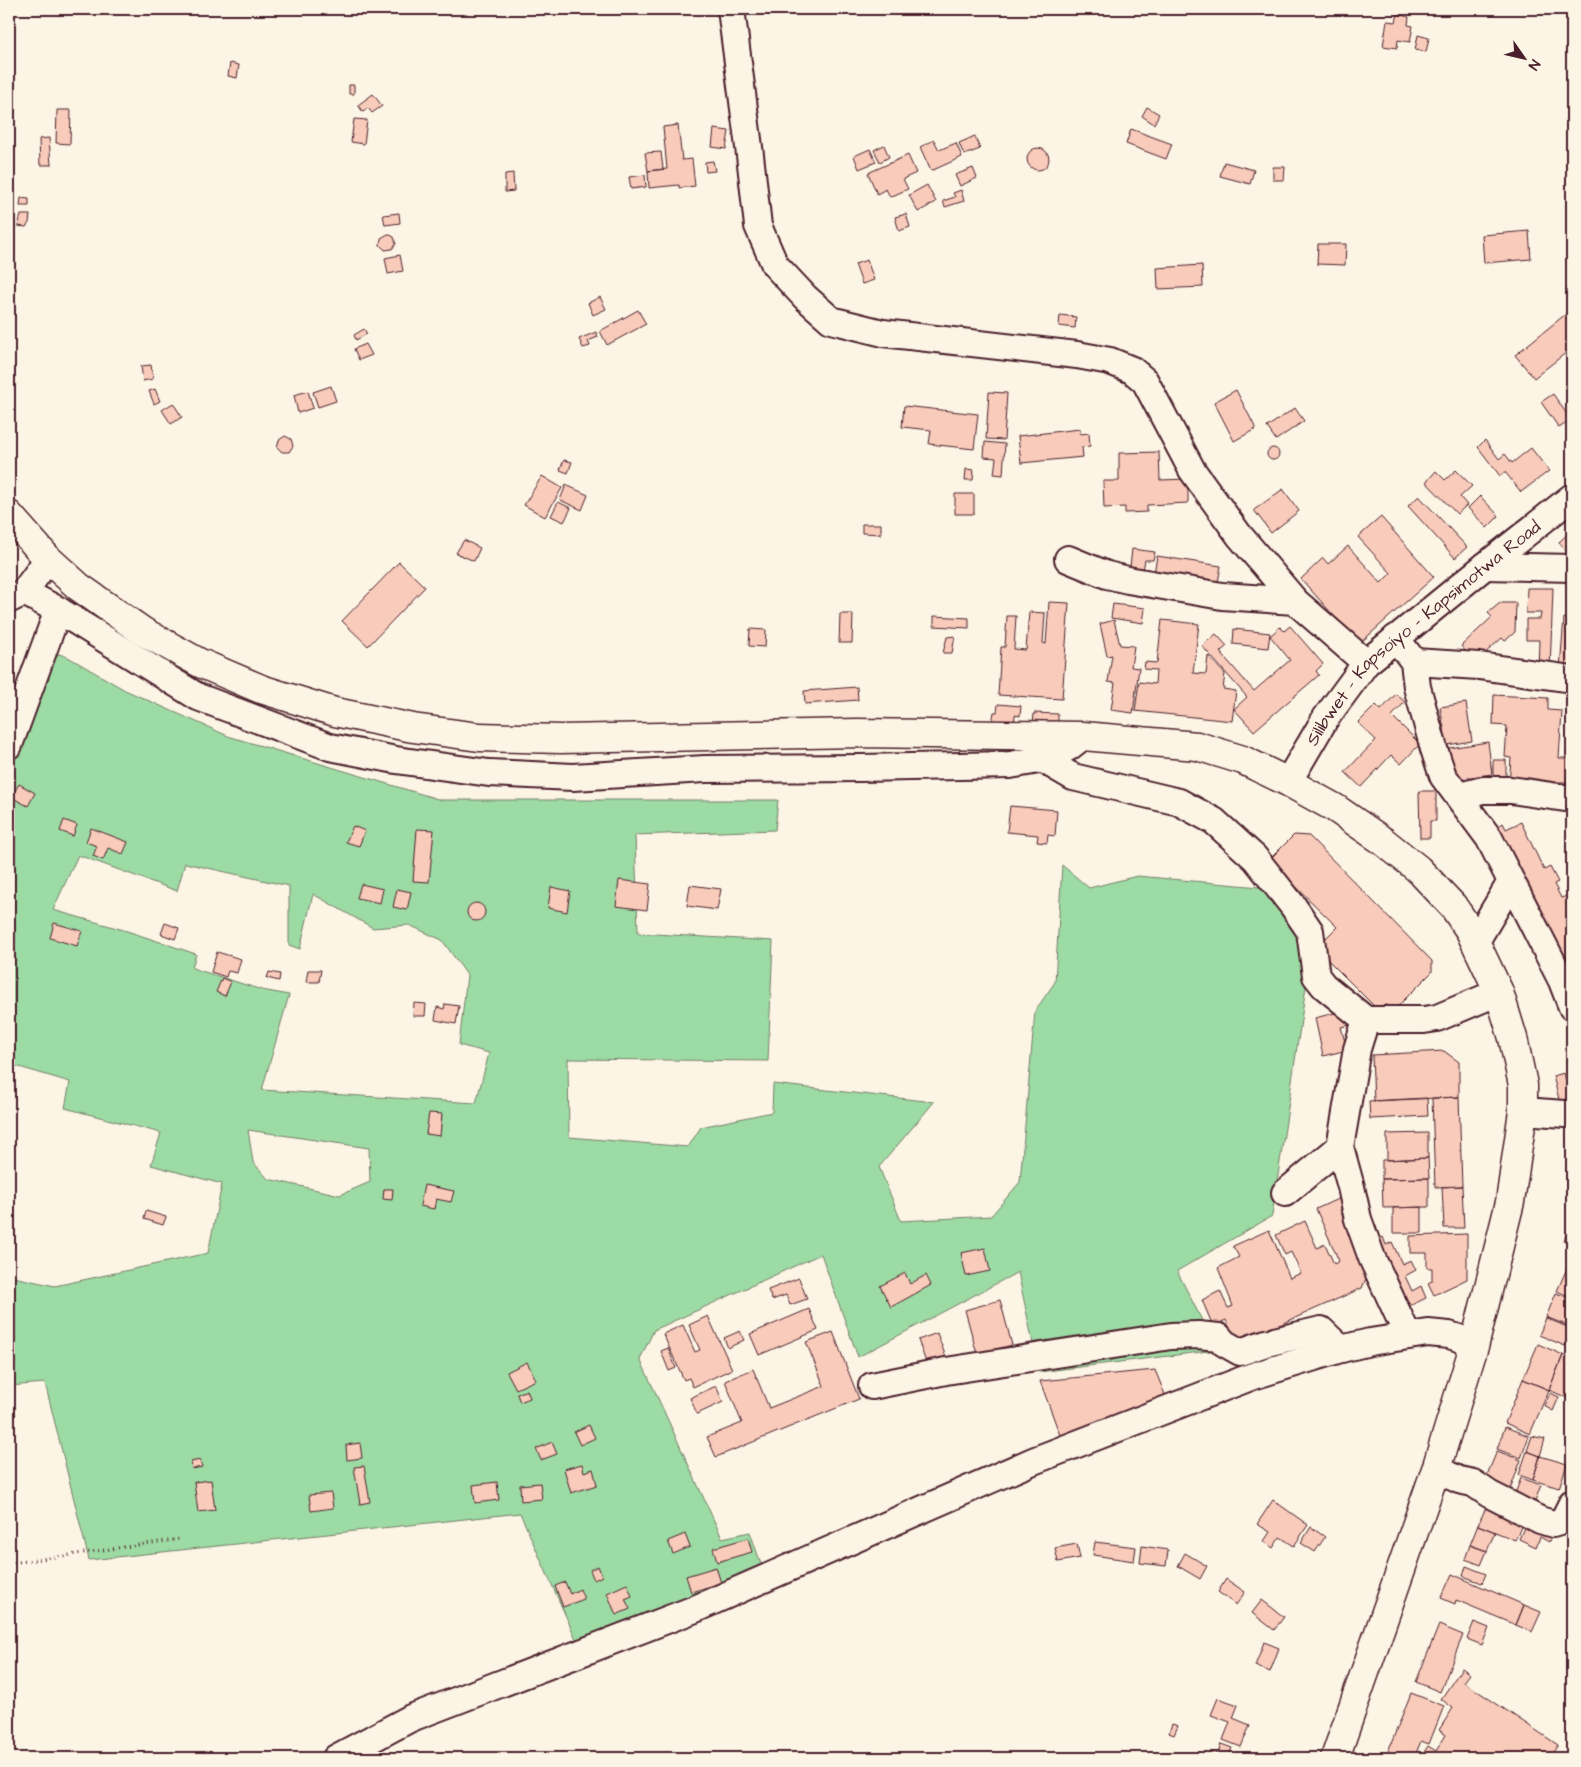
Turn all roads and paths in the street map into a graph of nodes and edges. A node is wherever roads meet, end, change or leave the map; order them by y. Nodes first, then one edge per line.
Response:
1 (730, 9) edge
2 (1572, 497) edge
3 (9, 516) edge
4 (48, 559) junction
5 (1068, 559) dead end
6 (1485, 566) junction
7 (1572, 568) edge
8 (16, 596) edge
9 (1295, 601) junction
10 (58, 610) junction
11 (1396, 638) junction
12 (1414, 662) junction
13 (1366, 663) junction
14 (1572, 678) edge
15 (1083, 736) junction
16 (9, 745) edge
17 (1042, 760) junction
18 (1288, 782) junction
19 (1459, 796) junction
20 (1572, 799) edge
21 (1511, 882) junction
22 (1476, 941) junction
23 (1500, 992) junction
24 (1572, 1007) edge
25 (1366, 1020) junction
26 (1523, 1111) junction
27 (1572, 1113) edge
28 (1340, 1147) junction
29 (1284, 1194) dead end
30 (1408, 1336) junction
31 (1475, 1344) junction
32 (1341, 1349) junction
33 (872, 1386) dead end
34 (1436, 1469) junction
35 (1572, 1503) edge
36 (180, 1539) dead end
37 (9, 1563) edge
38 (347, 1755) edge
39 (1335, 1758) edge

1 - 9 street
2 - 6 street, Silibwet - Kapsoiyo - Kapsimotwa Road
3 - 4 main road
4 - 8 street
4 - 15 main road
5 - 9 street
6 - 7 street
6 - 11 street, Silibwet - Kapsoiyo - Kapsimotwa Road
8 - 10 street
9 - 13 street
10 - 16 street
10 - 17 street
11 - 12 street
11 - 13 street, Silibwet - Kapsoiyo - Kapsimotwa Road
12 - 14 street
12 - 19 street
13 - 18 street, Silibwet - Kapsoiyo - Kapsimotwa Road
15 - 17 street
15 - 18 main road
17 - 25 street
18 - 22 main road
19 - 20 street
19 - 21 street
21 - 22 street
21 - 24 street
22 - 23 main road
23 - 25 street
23 - 26 main road
25 - 28 street
26 - 27 street
26 - 31 main road
28 - 29 street
28 - 30 street
30 - 31 street
30 - 32 street
31 - 34 main road
32 - 33 street
32 - 38 street
34 - 35 street
34 - 39 main road
36 - 37 path

